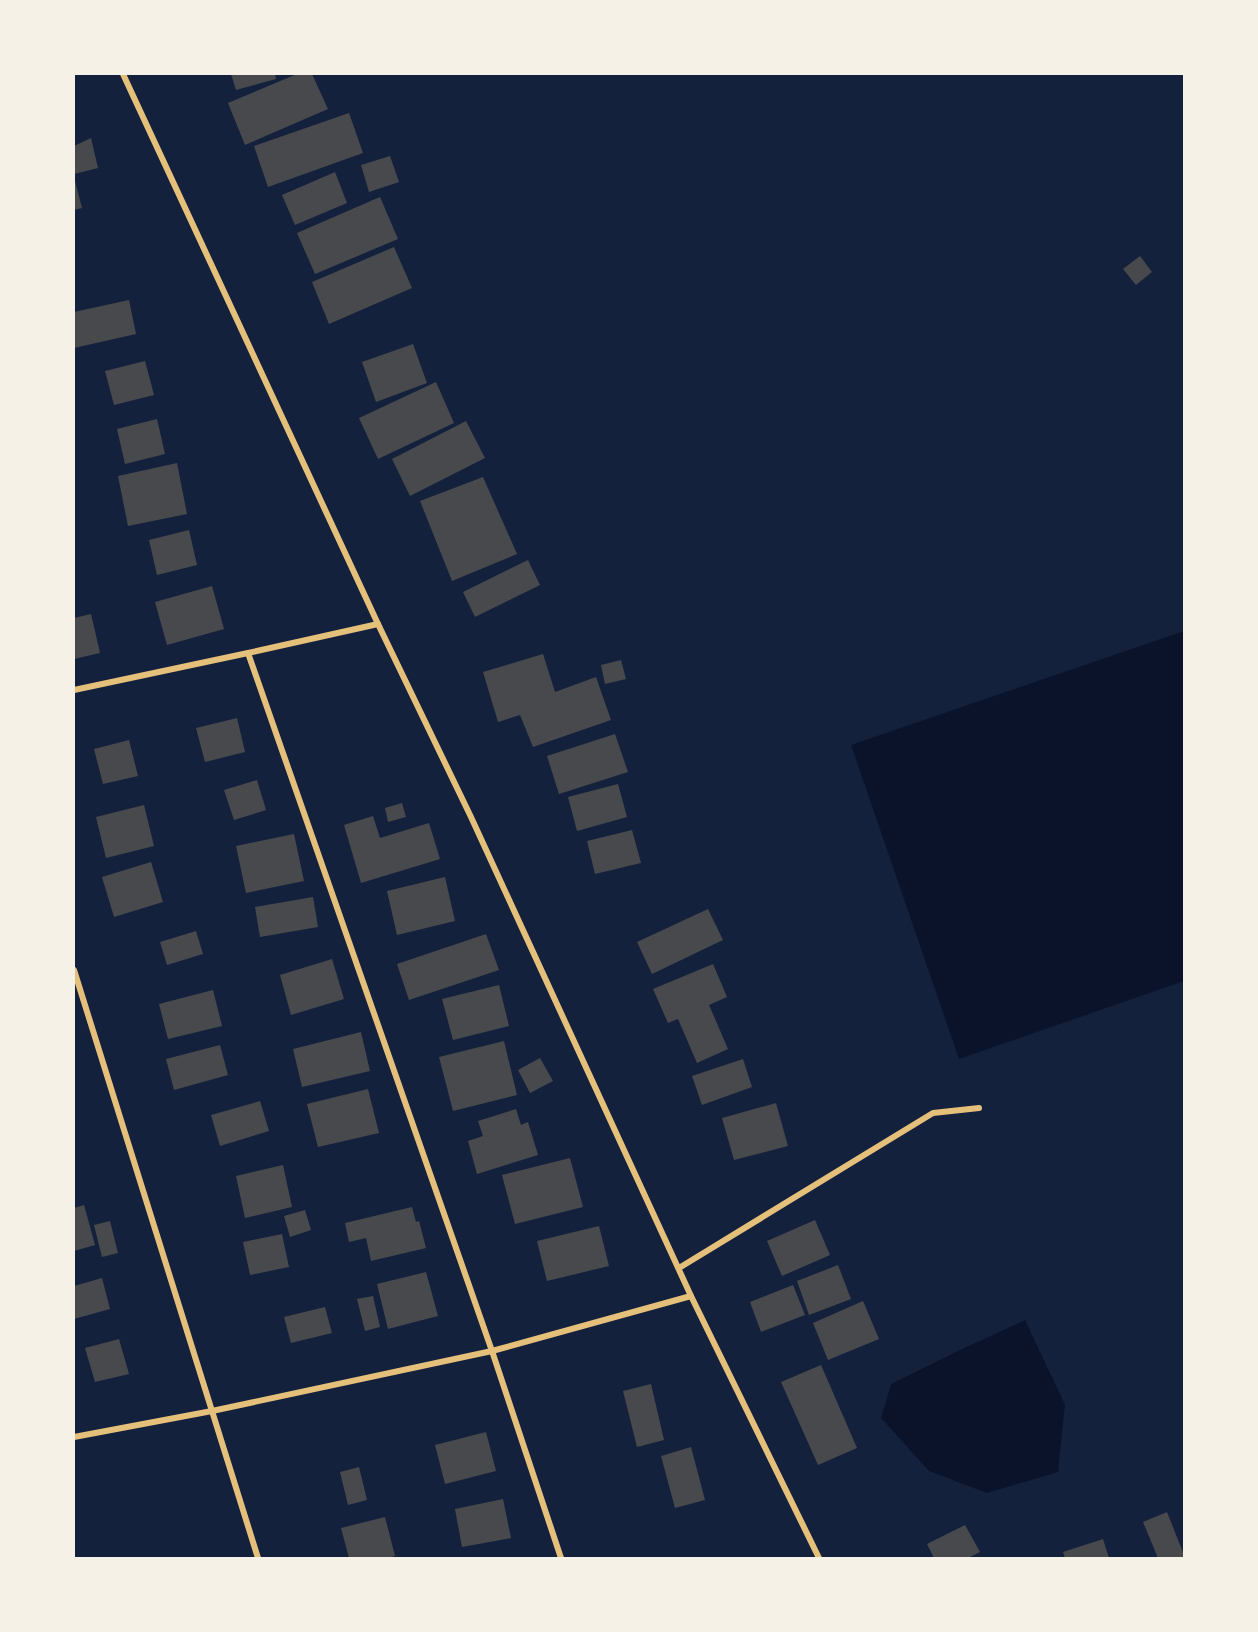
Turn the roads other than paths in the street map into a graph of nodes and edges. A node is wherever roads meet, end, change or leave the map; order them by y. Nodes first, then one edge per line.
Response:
1 (123, 74) edge
2 (378, 624) junction
3 (248, 653) junction
4 (74, 690) edge
5 (74, 970) edge
6 (979, 1108) dead end
7 (679, 1268) junction
8 (691, 1296) junction
9 (492, 1352) junction
10 (212, 1411) junction
11 (74, 1437) edge
12 (258, 1558) edge
13 (561, 1558) edge
14 (819, 1558) edge

1 - 2 street
2 - 3 street
2 - 7 street
3 - 4 street
3 - 9 street
5 - 10 street
6 - 7 street
7 - 8 street
8 - 9 street
8 - 14 street
9 - 10 street
9 - 13 street
10 - 11 street
10 - 12 street

